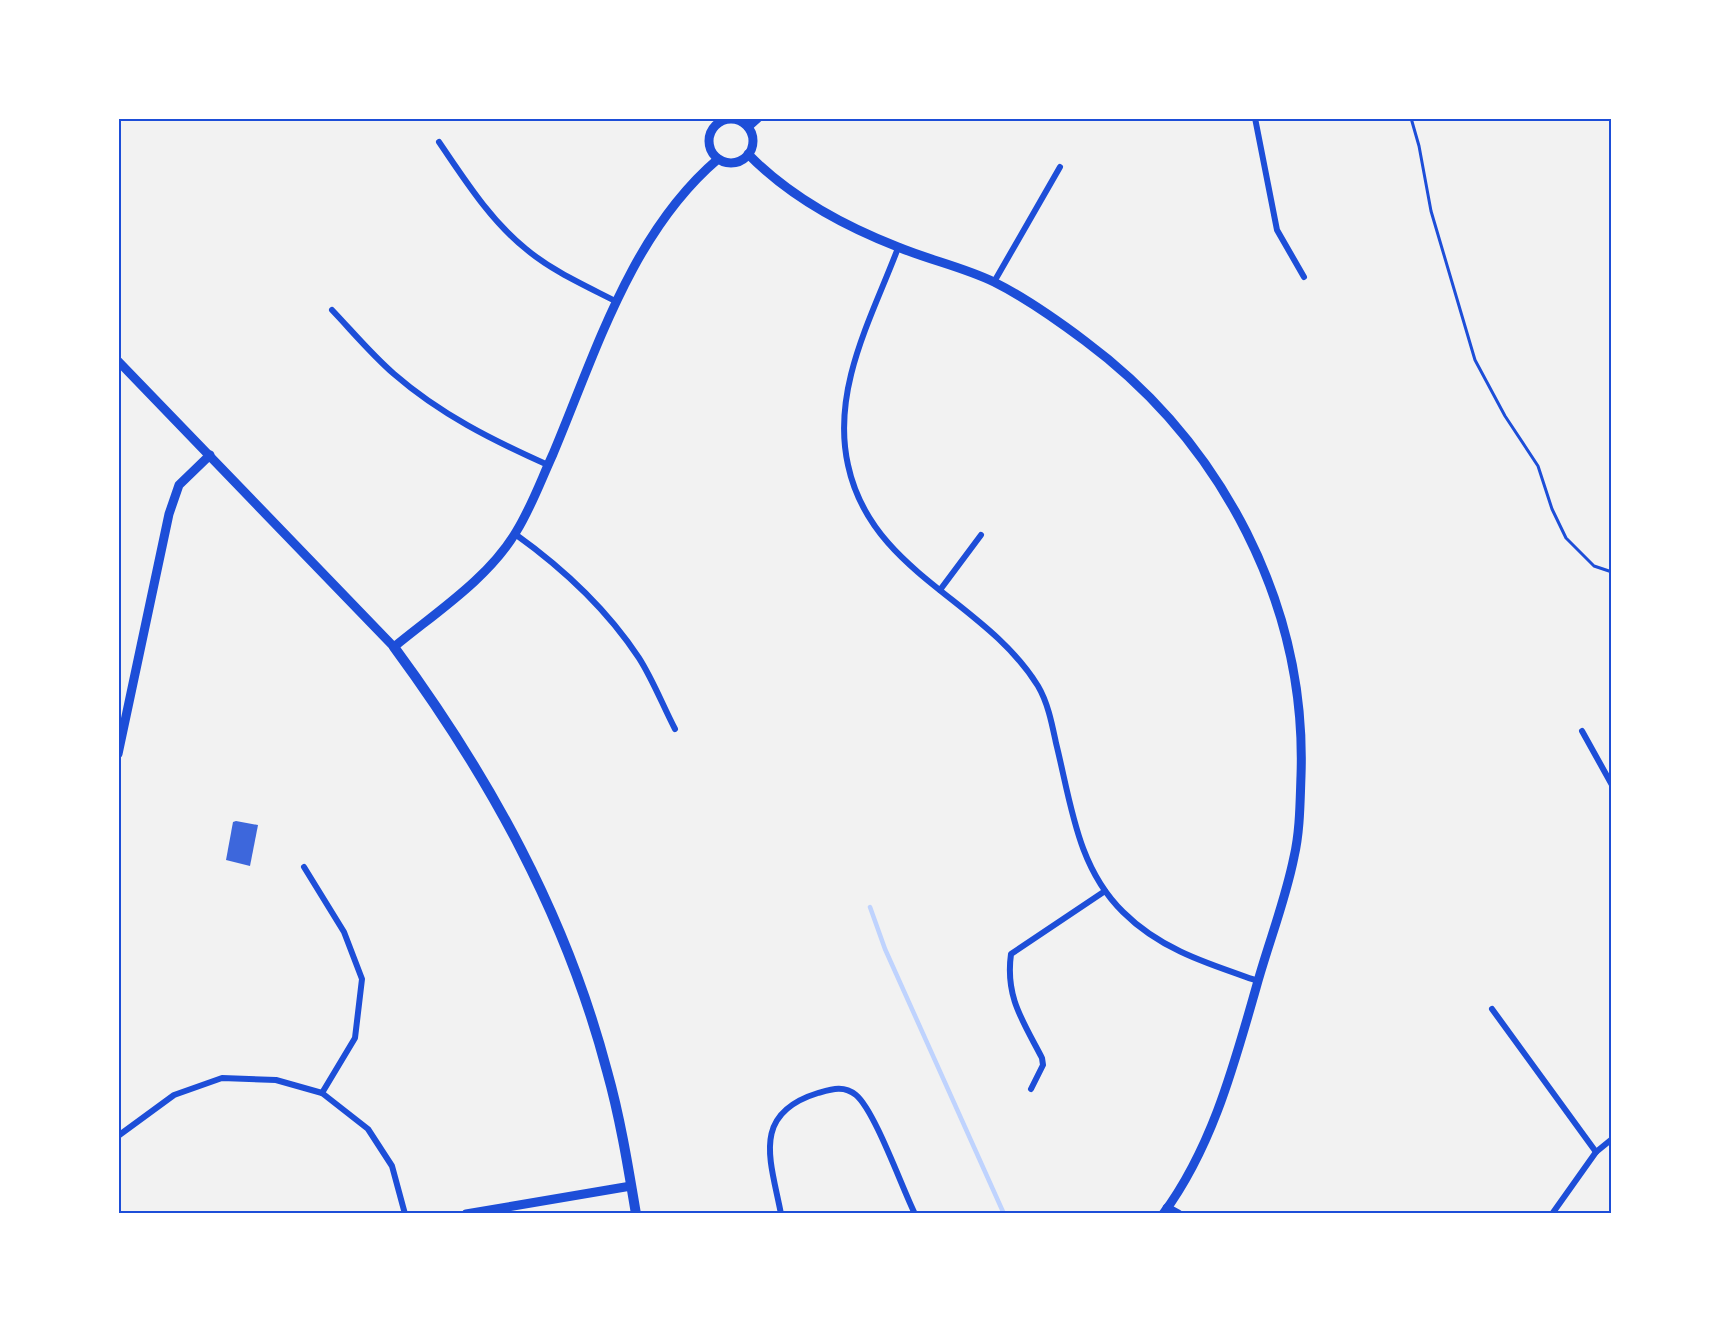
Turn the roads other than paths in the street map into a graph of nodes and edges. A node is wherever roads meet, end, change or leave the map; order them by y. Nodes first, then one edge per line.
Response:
1 (707, 118) edge
2 (758, 118) edge
3 (1255, 118) edge
4 (715, 126) junction
5 (748, 127) junction
6 (439, 142) dead end
7 (748, 154) junction
8 (718, 159) junction
9 (1060, 167) dead end
10 (898, 248) junction
11 (1304, 277) dead end
12 (994, 282) junction
13 (617, 302) junction
14 (332, 310) dead end
15 (118, 361) edge
16 (210, 455) junction
17 (548, 465) junction
18 (515, 534) junction
19 (981, 535) dead end
20 (940, 590) junction
21 (394, 647) junction
22 (675, 729) dead end
23 (1582, 731) dead end
24 (118, 754) edge
25 (1611, 785) edge
26 (304, 867) dead end
27 (1105, 891) junction
28 (1258, 981) junction
29 (1492, 1009) dead end
30 (1031, 1089) dead end
31 (322, 1093) junction
32 (118, 1136) edge
33 (1611, 1139) edge
34 (1596, 1152) junction
35 (631, 1186) junction
36 (1165, 1211) edge
37 (405, 1214) edge
38 (466, 1214) edge
39 (636, 1214) edge
40 (781, 1214) edge
41 (915, 1214) edge
42 (1178, 1214) edge
43 (1552, 1214) edge

1 - 4 street
2 - 5 street
3 - 11 street
4 - 5 street
4 - 8 street
5 - 7 street
6 - 13 street
7 - 8 street
7 - 10 street
8 - 13 street
9 - 12 street
10 - 12 street
10 - 20 street
12 - 28 street
13 - 17 street
14 - 17 street
15 - 16 street
16 - 21 street
16 - 24 street
17 - 18 street
18 - 21 street
18 - 22 street
19 - 20 street
20 - 27 street
21 - 35 main road
23 - 25 street
26 - 31 street
27 - 28 street
27 - 30 street
28 - 36 street
29 - 34 street
31 - 32 street
31 - 37 street
33 - 34 street
34 - 43 street
35 - 38 street
35 - 39 main road
36 - 42 street
40 - 41 street

